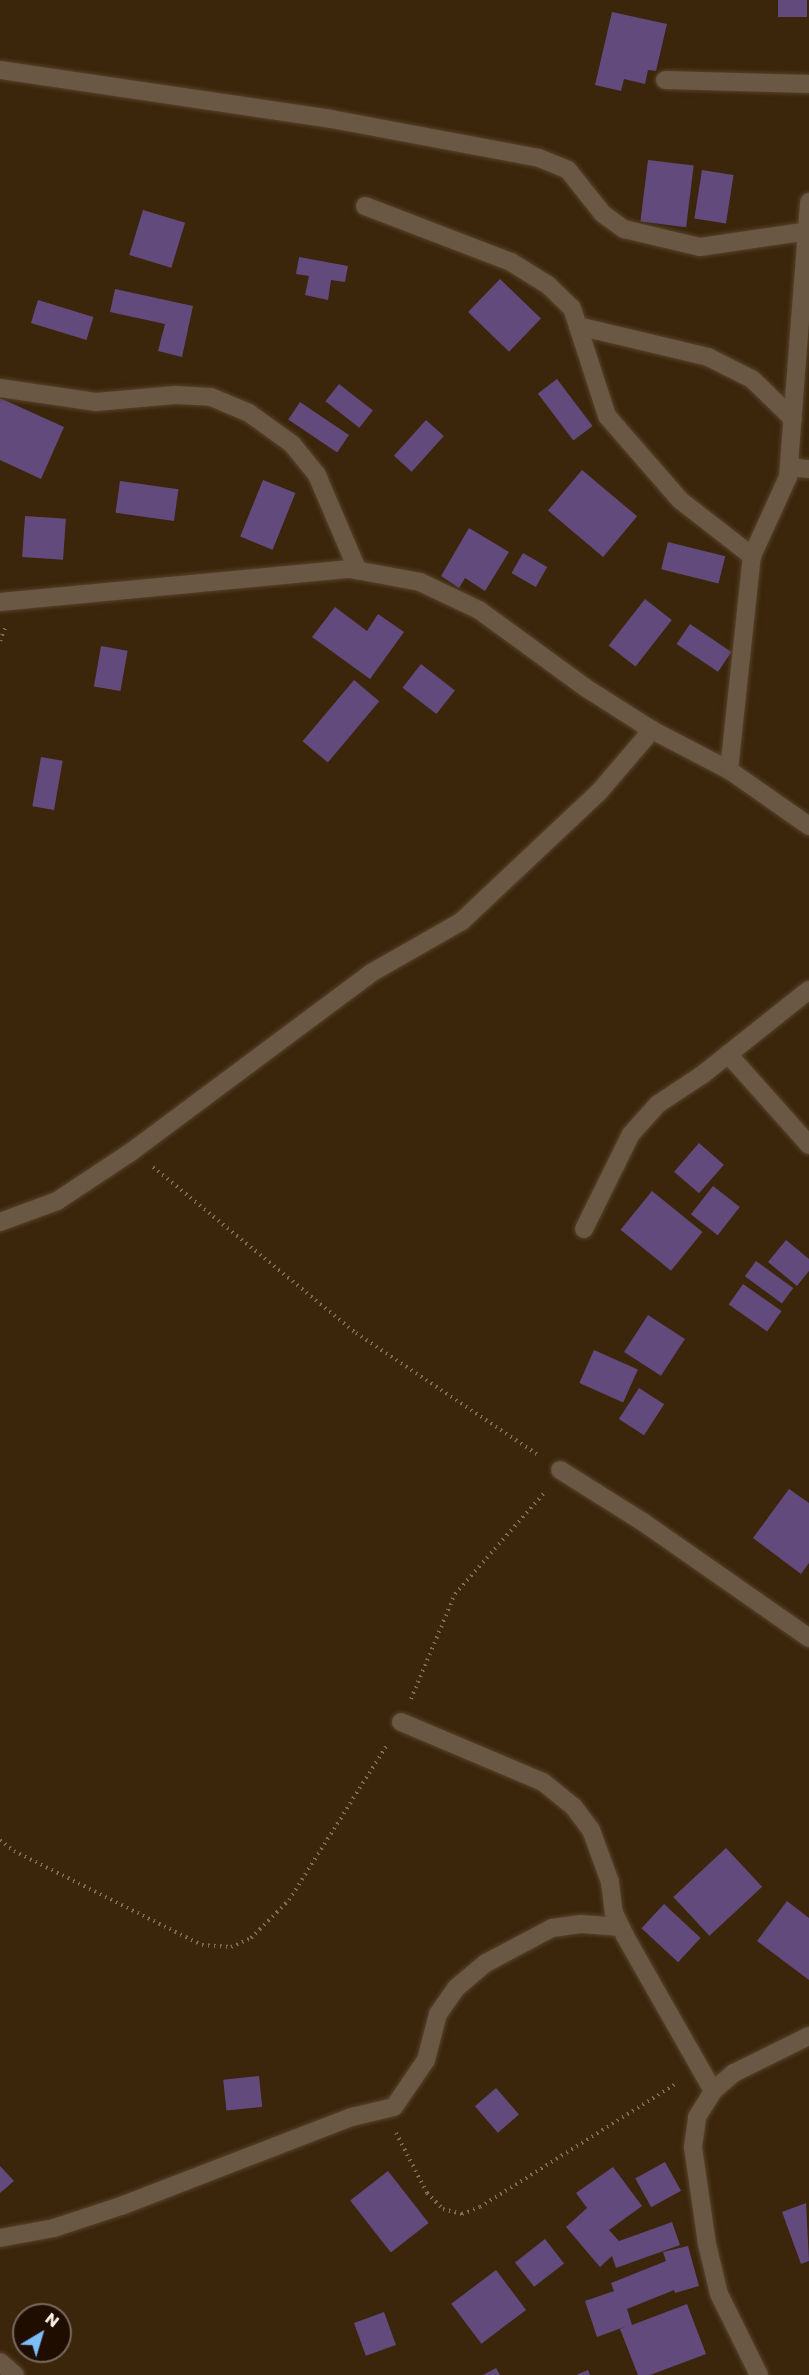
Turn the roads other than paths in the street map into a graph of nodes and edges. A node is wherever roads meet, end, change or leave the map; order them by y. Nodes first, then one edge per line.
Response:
1 (0, 70) edge
2 (665, 80) dead end
3 (809, 84) edge
4 (809, 202) edge
5 (364, 206) dead end
6 (808, 231) edge
7 (578, 326) junction
8 (0, 388) edge
9 (793, 419) junction
10 (789, 467) junction
11 (809, 469) edge
12 (752, 556) junction
13 (358, 571) junction
14 (0, 602) edge
15 (652, 730) junction
16 (729, 770) junction
17 (809, 826) edge
18 (809, 990) edge
19 (728, 1054) junction
20 (809, 1145) edge
21 (0, 1222) edge
22 (584, 1229) dead end
23 (555, 1478) road end
24 (809, 1638) edge
25 (402, 1722) road end
26 (621, 1927) junction
27 (809, 2036) edge
28 (713, 2091) junction
29 (0, 2238) edge
30 (0, 2362) edge
31 (15, 2375) edge
32 (759, 2375) edge

1 - 6 street
2 - 3 street
4 - 6 street
5 - 7 street
6 - 9 street
7 - 9 street
7 - 12 street
8 - 13 street
9 - 10 street
10 - 11 street
10 - 12 street
12 - 16 street
13 - 14 street
13 - 15 street
15 - 16 street
15 - 21 street
16 - 17 street
18 - 19 street
19 - 20 street
19 - 22 street
23 - 24 street
25 - 26 street
26 - 28 street
26 - 29 street
27 - 28 street
28 - 32 street
30 - 31 street

